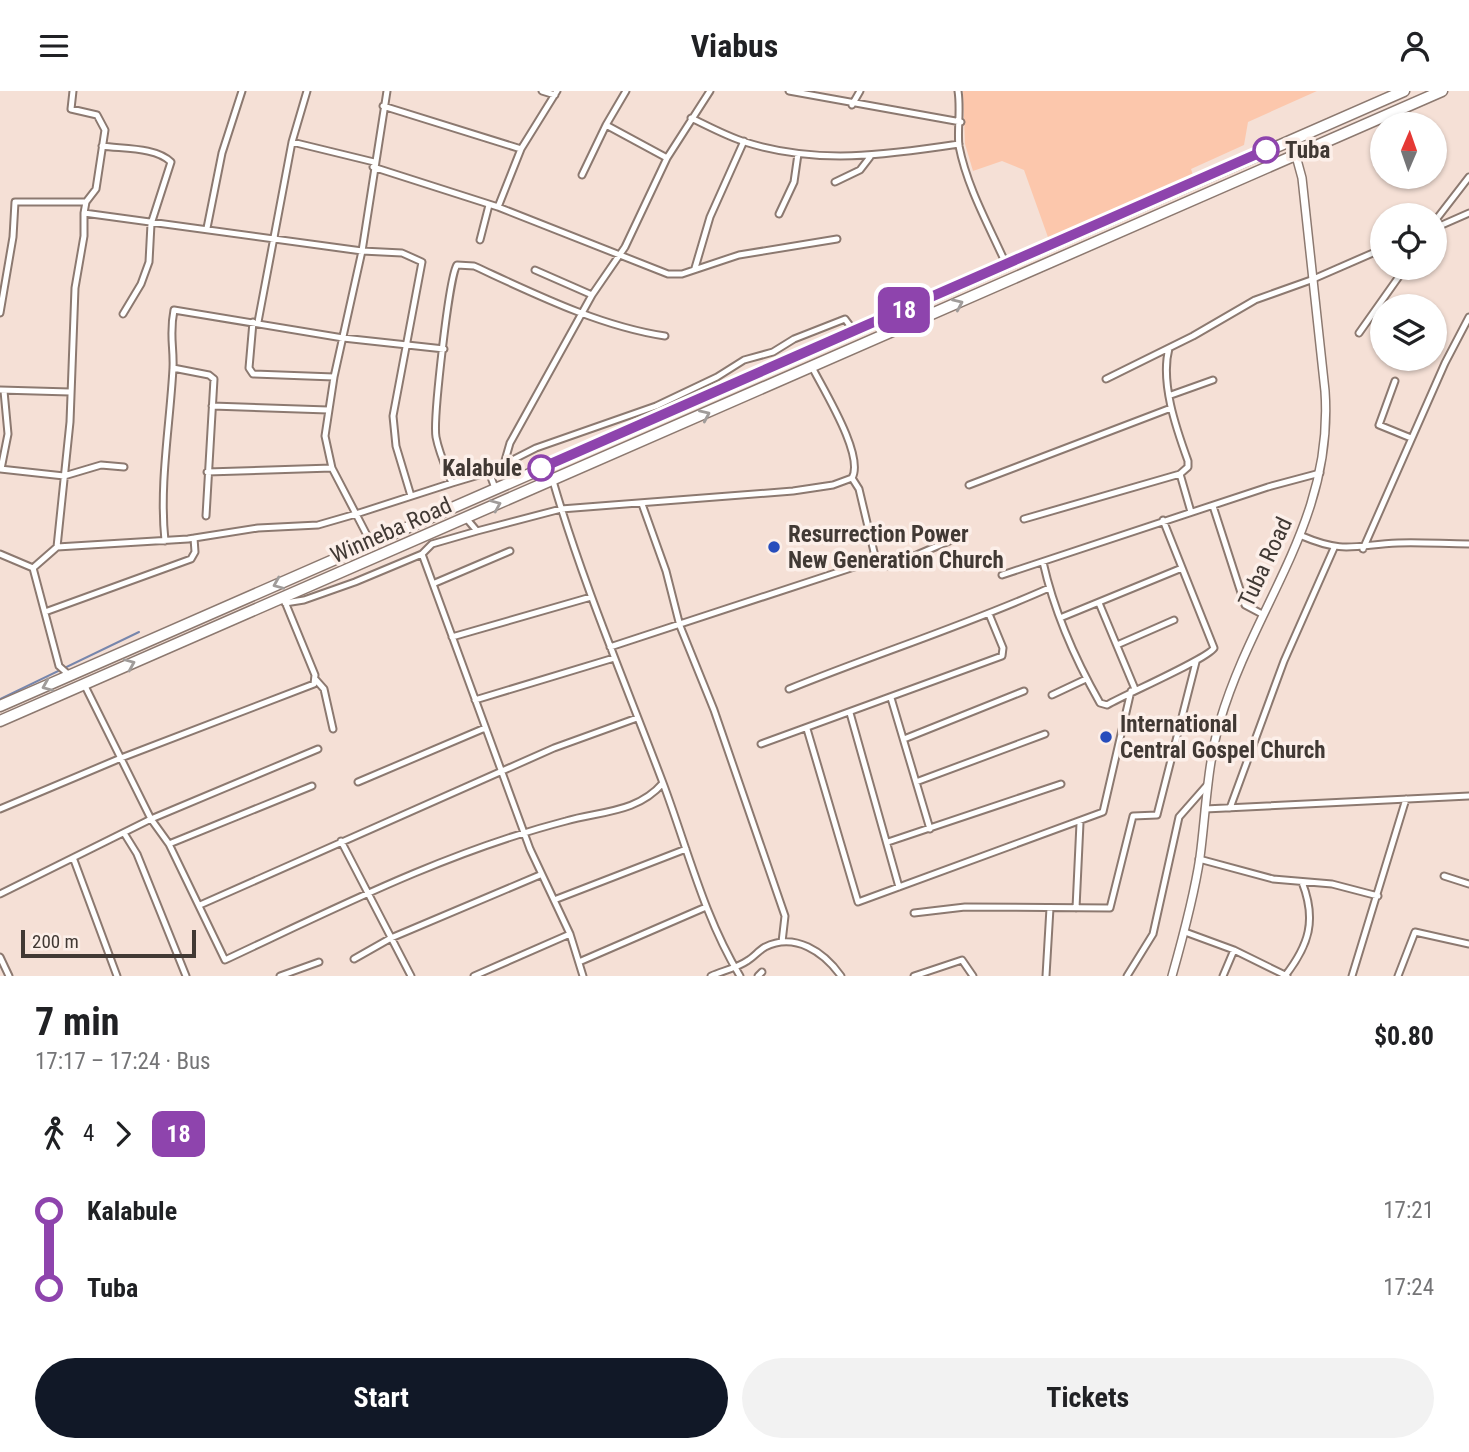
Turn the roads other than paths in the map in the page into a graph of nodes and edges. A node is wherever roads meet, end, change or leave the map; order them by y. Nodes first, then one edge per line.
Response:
1 (73, 91) edge
2 (242, 91) edge
3 (307, 91) edge
4 (387, 91) edge
5 (542, 91) edge
6 (626, 91) edge
7 (710, 91) edge
8 (790, 91) edge
9 (860, 91) edge
10 (958, 91) edge
11 (1384, 91) edge
12 (1395, 91) edge
13 (1404, 91) edge
14 (1431, 91) edge
15 (1442, 91) edge
16 (1454, 91) edge
17 (556, 93) edge
18 (852, 105) junction
19 (383, 106) junction
20 (1387, 112) edge
21 (1394, 112) edge
22 (1398, 112) edge
23 (1350, 114) junction
24 (691, 118) junction
25 (961, 122) junction
26 (1370, 123) edge
27 (607, 125) junction
28 (744, 141) junction
29 (292, 142) junction
30 (959, 144) junction
31 (103, 146) junction
32 (521, 149) junction
33 (798, 154) junction
34 (1296, 156) junction
35 (870, 157) junction
36 (667, 158) junction
37 (374, 164) junction
38 (582, 175) dead end
39 (1469, 177) edge
40 (835, 182) dead end
41 (86, 202) junction
42 (489, 205) junction
43 (1447, 205) edge
44 (498, 207) junction
45 (84, 213) junction
46 (1469, 213) edge
47 (779, 214) dead end
48 (151, 223) junction
49 (1447, 223) edge
50 (207, 228) junction
51 (271, 238) junction
52 (837, 239) dead end
53 (480, 240) dead end
54 (1051, 245) junction
55 (362, 251) junction
56 (1370, 254) edge
57 (619, 257) junction
58 (1058, 260) junction
59 (1006, 264) junction
60 (695, 268) junction
61 (535, 270) dead end
62 (1311, 280) junction
63 (1397, 280) edge
64 (592, 295) junction
65 (0, 313) edge
66 (583, 313) junction
67 (123, 314) dead end
68 (1469, 317) edge
69 (255, 322) junction
70 (1466, 329) edge
71 (854, 331) junction
72 (1359, 333) dead end
73 (665, 336) dead end
74 (343, 338) junction
75 (406, 345) junction
76 (1169, 348) junction
77 (444, 349) junction
78 (754, 357) junction
79 (173, 367) junction
80 (812, 367) junction
81 (760, 373) junction
82 (334, 377) junction
83 (1106, 379) dead end
84 (1213, 380) dead end
85 (1395, 381) dead end
86 (2, 390) edge
87 (70, 392) junction
88 (1171, 395) junction
89 (656, 405) junction
90 (212, 406) junction
91 (1171, 408) junction
92 (328, 410) junction
93 (662, 416) junction
94 (1411, 438) junction
95 (504, 464) junction
96 (124, 467) dead end
97 (332, 468) junction
98 (1, 469) edge
99 (207, 472) junction
100 (489, 472) junction
101 (1320, 473) junction
102 (1180, 474) junction
103 (64, 476) junction
104 (852, 478) junction
105 (512, 481) junction
106 (553, 481) junction
107 (452, 483) junction
108 (969, 485) dead end
109 (495, 488) junction
110 (411, 496) junction
111 (642, 504) junction
112 (1213, 506) junction
113 (561, 509) junction
114 (1191, 512) junction
115 (356, 514) junction
116 (206, 516) dead end
117 (466, 518) junction
118 (1024, 519) dead end
119 (1163, 520) junction
120 (477, 531) junction
121 (963, 535) dead end
122 (1302, 535) junction
123 (194, 537) junction
124 (165, 541) junction
125 (371, 543) junction
126 (1469, 544) edge
127 (57, 547) junction
128 (1334, 548) junction
129 (1363, 549) junction
130 (509, 551) dead end
131 (874, 552) dead end
132 (0, 554) edge
133 (422, 554) junction
134 (1043, 562) junction
135 (33, 568) junction
136 (1182, 568) junction
137 (311, 570) junction
138 (1002, 575) dead end
139 (435, 583) junction
140 (314, 584) junction
141 (1049, 589) junction
142 (591, 597) junction
143 (284, 600) junction
144 (1099, 603) junction
145 (45, 612) junction
146 (989, 614) junction
147 (1262, 614) junction
148 (1060, 618) junction
149 (1174, 620) dead end
150 (681, 626) junction
151 (452, 637) junction
152 (1118, 645) junction
153 (610, 647) junction
154 (614, 658) junction
155 (1196, 662) junction
156 (71, 675) junction
157 (1087, 679) junction
158 (316, 680) junction
159 (83, 684) junction
160 (789, 689) dead end
161 (1133, 690) junction
162 (1024, 691) dead end
163 (1052, 695) dead end
164 (891, 698) junction
165 (475, 701) junction
166 (0, 706) edge
167 (850, 713) junction
168 (637, 718) junction
169 (0, 721) edge
170 (485, 728) junction
171 (332, 729) dead end
172 (807, 729) junction
173 (1045, 734) dead end
174 (904, 739) junction
175 (761, 744) dead end
176 (318, 750) dead end
177 (121, 758) junction
178 (504, 771) junction
179 (358, 782) dead end
180 (916, 782) junction
181 (663, 783) junction
182 (1061, 784) dead end
183 (1208, 784) junction
184 (312, 786) dead end
185 (1469, 796) edge
186 (1406, 799) junction
187 (1230, 808) junction
188 (0, 809) edge
189 (1205, 809) junction
190 (151, 819) junction
191 (1080, 823) junction
192 (930, 829) junction
193 (524, 832) junction
194 (124, 833) junction
195 (341, 841) junction
196 (888, 842) junction
197 (169, 844) junction
198 (686, 849) junction
199 (1199, 859) junction
200 (74, 860) junction
201 (540, 875) junction
202 (1444, 876) dead end
203 (1302, 883) junction
204 (1469, 884) edge
205 (899, 887) junction
206 (368, 893) junction
207 (0, 894) edge
208 (1378, 896) junction
209 (554, 900) junction
210 (200, 905) junction
211 (706, 907) junction
212 (1050, 908) junction
213 (1076, 908) junction
214 (914, 913) dead end
215 (1185, 932) junction
216 (570, 934) junction
217 (391, 938) junction
218 (782, 942) junction
219 (1469, 944) edge
220 (1234, 950) junction
221 (0, 957) edge
222 (354, 959) dead end
223 (318, 962) dead end
224 (579, 962) junction
225 (733, 966) junction
226 (9, 976) edge
227 (117, 976) edge
228 (186, 976) edge
229 (281, 976) edge
230 (411, 976) edge
231 (474, 976) edge
232 (583, 976) edge
233 (711, 976) edge
234 (740, 976) edge
235 (841, 976) edge
236 (914, 976) edge
237 (973, 976) edge
238 (1046, 976) edge
239 (1128, 976) edge
240 (1172, 976) edge
241 (1223, 976) edge
242 (1286, 976) edge
243 (1352, 976) edge
244 (1398, 976) edge

1 - 31 street
2 - 50 street
3 - 29 street
4 - 19 street
5 - 17 street
6 - 27 street
7 - 24 street
8 - 18 street
9 - 18 street
10 - 25 street
11 - 23 highway, Winneba Road
12 - 23 highway, Winneba Road
13 - 23 highway, Winneba Road
14 - 20 highway, Winneba Road
15 - 21 highway, Winneba Road
16 - 22 highway, Winneba Road
17 - 32 street
18 - 25 street
19 - 32 street
19 - 37 street
23 - 54 highway, Winneba Road
24 - 28 street
24 - 36 street
25 - 30 street
26 - 34 highway, Winneba Road
27 - 36 street
27 - 38 street
28 - 33 street
28 - 60 street
29 - 37 street
29 - 51 street
30 - 35 street
30 - 59 street
31 - 41 street
31 - 48 street
32 - 44 street
33 - 35 street
33 - 47 street
34 - 58 highway, Winneba Road
34 - 62 street, Tuba Road
35 - 40 street
36 - 57 street
37 - 42 street
37 - 55 street
39 - 43 street
41 - 45 street
41 - 65 street
42 - 44 street
42 - 53 street
44 - 57 street
45 - 48 street
45 - 87 street
46 - 49 street
48 - 50 street
48 - 67 street
50 - 51 street
51 - 55 street
51 - 69 street
52 - 60 street
54 - 58 highway
54 - 59 highway, Winneba Road
55 - 74 street
55 - 75 street
56 - 62 street
57 - 60 street
57 - 64 street
80 -> 58 highway, Winneba Road
59 - 71 highway, Winneba Road
61 - 64 street
62 - 76 street
62 - 101 street, Tuba Road
63 - 72 street
64 - 66 street
66 - 73 street
66 - 77 street
66 - 95 street
68 - 70 street
69 - 74 street
69 - 79 street
69 - 82 street
70 - 94 street
71 - 78 street
71 - 81 highway, Winneba Road
74 - 75 street
74 - 82 street
75 - 77 street
75 - 110 street
76 - 83 street
76 - 88 street
77 - 107 street
78 - 81 street
78 - 89 street
79 - 90 street
79 - 124 street
80 - 104 street
106 -> 80 highway, Winneba Road
81 - 93 highway, Winneba Road
82 - 92 street
84 - 88 street
85 - 94 street
86 - 87 street
86 - 98 street
87 - 103 street
88 - 91 street
89 - 93 street
89 - 95 street
90 - 92 street
90 - 99 street
91 - 102 street
91 - 108 street
92 - 97 street
93 - 105 highway, Winneba Road
94 - 129 street
95 - 100 street
95 - 105 street
96 - 103 street
97 - 99 street
97 - 115 street
98 - 103 street
99 - 116 street
100 - 107 street
100 - 109 street
101 - 112 street
101 - 122 street, Tuba Road
102 - 114 street
102 - 118 street
103 - 127 street
104 - 111 street
104 - 131 street
105 - 109 highway, Winneba Road
106 - 113 street
117 -> 106 highway, Winneba Road
107 - 110 street
109 - 125 highway, Winneba Road
110 - 115 street
111 - 113 street
111 - 150 street
112 - 114 street
112 - 147 street
113 - 120 street
113 - 142 street
114 - 119 street
115 - 123 street
115 - 125 street
117 - 120 street
117 - 140 highway, Winneba Road
119 - 134 street
119 - 136 street
120 - 133 street
121 - 150 street
122 - 128 street
122 - 147 street, Tuba Road
123 - 124 street
123 - 145 street
124 - 127 street
125 - 137 highway, Winneba Road
126 - 129 street
127 - 135 street
128 - 129 street
128 - 187 street
130 - 139 street
132 - 135 street
133 - 139 street
133 - 143 street
134 - 138 street
134 - 141 street
135 - 145 street
136 - 144 street
136 - 155 street
137 - 140 highway
137 -> 156 highway, Winneba Road
139 - 151 street
140 - 143 highway, Winneba Road
141 - 146 street
141 - 148 street
142 - 151 street
142 - 153 street
143 - 158 street
159 -> 143 highway, Winneba Road
144 - 148 street
144 - 152 street
145 - 156 street
146 - 160 street
146 - 164 street
147 - 183 street, Tuba Road
148 - 157 street
149 - 152 street
150 - 153 street
150 - 218 street
151 - 165 street
152 - 161 street
153 - 154 street
154 - 165 street
154 - 168 street
155 - 161 street
155 - 213 street
156 -> 166 highway, Winneba Road
157 - 161 street
157 - 163 street
158 - 171 street
158 - 177 street
159 - 169 highway, Winneba Road
159 - 177 street
161 - 191 street
162 - 174 street
164 - 167 street
164 - 174 street
165 - 170 street
167 - 172 street
167 - 196 street
168 - 178 street
168 - 181 street
170 - 178 street
170 - 179 street
172 - 175 street
172 - 205 street
173 - 180 street
174 - 180 street
176 - 190 street
177 - 188 street
177 - 190 street
178 - 193 street
178 - 195 street
180 - 192 street
181 - 193 street
181 - 198 street
182 - 192 street
183 - 189 street, Tuba Road
183 - 239 street
184 - 197 street
185 - 186 street
186 - 187 street
186 - 208 street
187 - 189 street
189 - 199 street, Tuba Road
190 - 194 street
190 - 197 street
191 - 205 street
191 - 213 street
192 - 196 street
193 - 201 street
193 - 206 street
194 - 200 street
194 - 228 street
195 - 206 street
195 - 210 street
196 - 205 street
197 - 210 street
198 - 209 street
198 - 211 street
199 - 203 street
199 - 215 street, Tuba Road
200 - 207 street
200 - 227 street
201 - 209 street
201 - 217 street
202 - 204 street
203 - 208 street
203 - 242 street
206 - 210 street
206 - 217 street
208 - 243 street
209 - 216 street
211 - 224 street
211 - 225 street
212 - 213 street
212 - 214 street
212 - 238 street
215 - 220 street
215 - 240 street, Tuba Road
216 - 224 street
216 - 231 street
217 - 222 street
217 - 230 street
218 - 225 street
218 - 235 street
219 - 244 street
220 - 241 street
220 - 242 street
221 - 226 street
223 - 229 street
224 - 232 street
225 - 233 street
225 - 234 street
236 - 237 street

